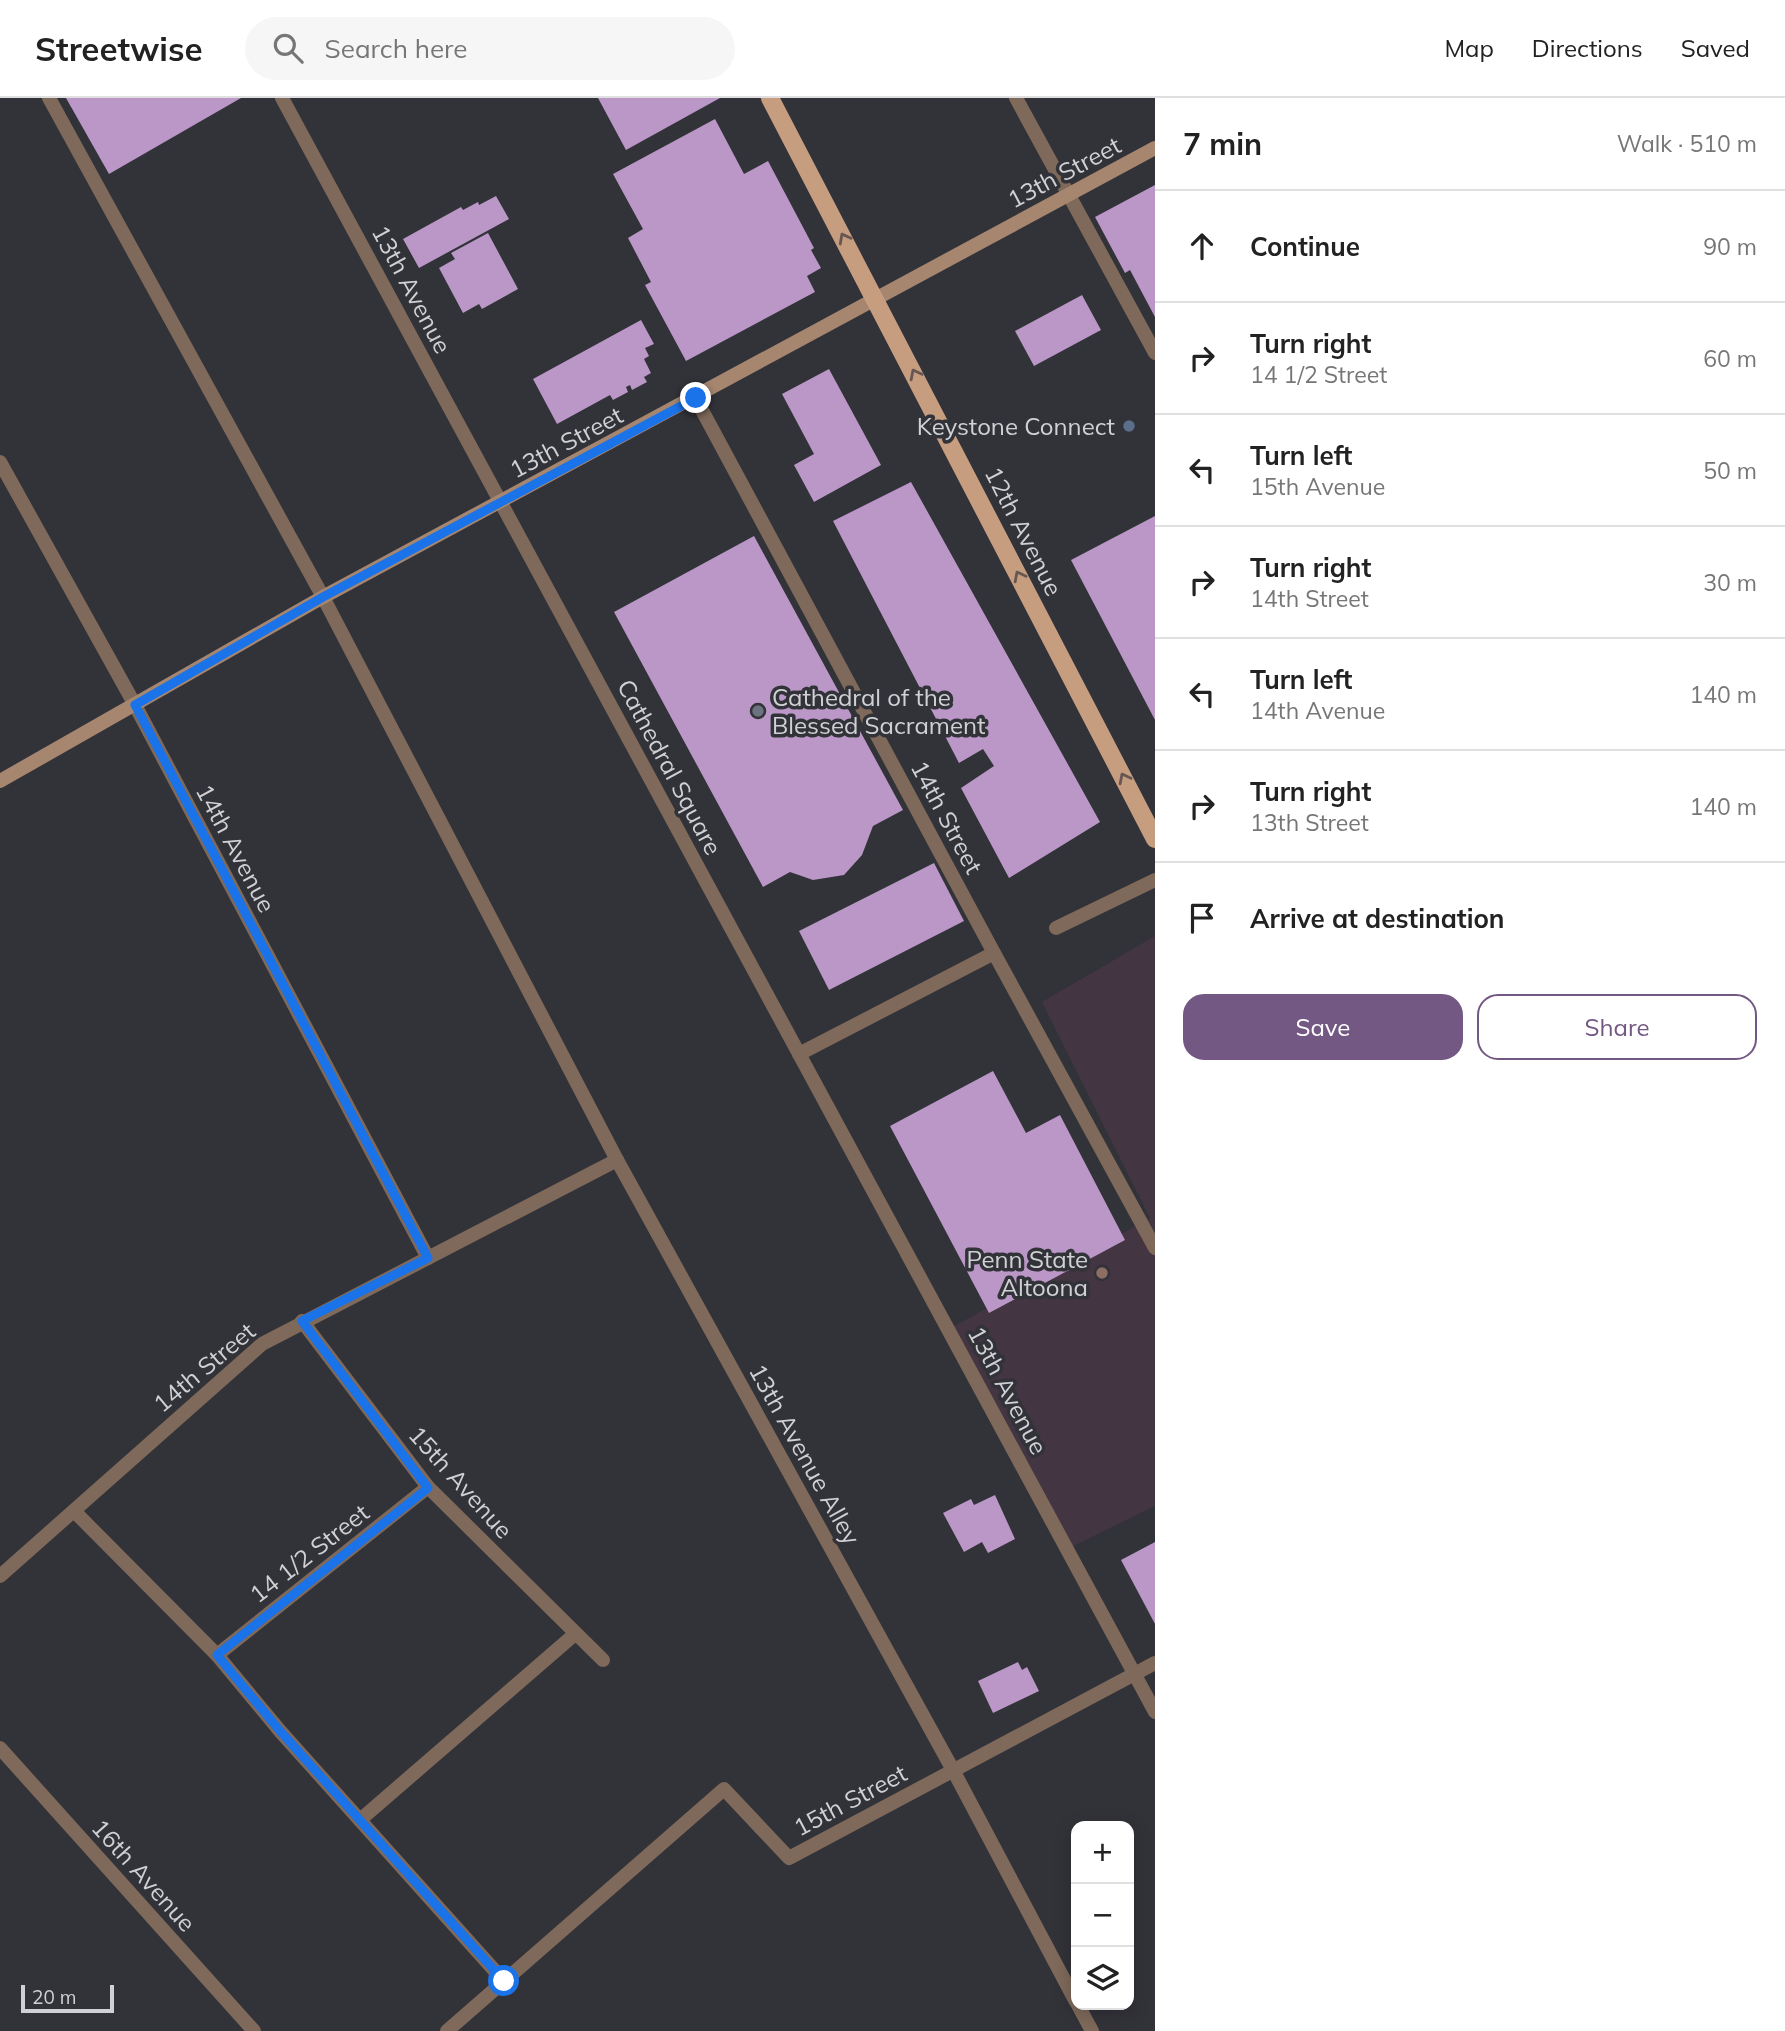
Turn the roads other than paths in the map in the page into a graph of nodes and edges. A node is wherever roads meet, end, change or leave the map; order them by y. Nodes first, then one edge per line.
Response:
1 (49, 98) edge
2 (282, 98) edge
3 (770, 98) edge
4 (1016, 98) edge
5 (1155, 148) edge
6 (1069, 195) junction
7 (876, 298) junction
8 (1155, 353) edge
9 (696, 398) junction
10 (0, 462) edge
11 (501, 502) junction
12 (323, 597) junction
13 (135, 705) junction
14 (0, 781) edge
15 (1155, 839) edge
16 (1155, 880) edge
17 (1056, 928) dead end
18 (994, 953) junction
19 (799, 1054) junction
20 (617, 1160) junction
21 (1155, 1248) edge
22 (428, 1258) junction
23 (302, 1321) junction
24 (428, 1488) junction
25 (74, 1511) junction
26 (0, 1576) edge
27 (575, 1634) junction
28 (217, 1655) junction
29 (603, 1660) dead end
30 (1155, 1663) edge
31 (1134, 1675) junction
32 (1155, 1712) edge
33 (0, 1748) edge
34 (953, 1770) junction
35 (360, 1821) junction
36 (504, 1981) junction
37 (1071, 1992) edge
38 (1081, 2010) edge
39 (254, 2031) edge
40 (447, 2031) edge
41 (1092, 2031) edge

1 - 12 street, 13th Avenue Alley
2 - 11 street, 13th Avenue
7 -> 3 main road, 12th Avenue
4 - 6 street
5 - 6 street, 13th Street
6 - 7 street, 13th Street
6 - 8 street
7 - 9 street, 13th Street
15 -> 7 main road, 12th Avenue
9 - 11 street, 13th Street
9 - 18 street, 14th Street
10 - 13 street, 14th Avenue
11 - 12 street, 13th Street
11 - 19 street, Cathedral Square
12 - 13 street, 13th Street
12 - 20 street, 13th Avenue Alley
13 - 14 street, 13th Street
13 - 22 street, 14th Avenue
16 - 17 street
18 - 19 street
18 - 21 street, 14th Street
19 - 31 street, 13th Avenue
20 - 22 street, 14th Street
20 - 34 street, 13th Avenue Alley
22 - 23 street, 14th Street
23 - 24 street, 15th Avenue
23 - 25 street, 14th Street
24 - 27 street, 15th Avenue
24 - 28 street, 14 1/2 Street
25 - 26 street, 14th Street
25 - 28 street
27 - 29 street, 15th Avenue
27 - 35 street
28 - 35 street
30 - 31 street, 15th Street
31 - 32 street, 13th Avenue
31 - 34 street, 15th Street
33 - 39 street, 16th Avenue
34 - 36 street, 15th Street
34 - 37 street, 13th Avenue Alley
35 - 36 street
36 - 40 street, 15th Street
38 - 41 street, 13th Avenue Alley

